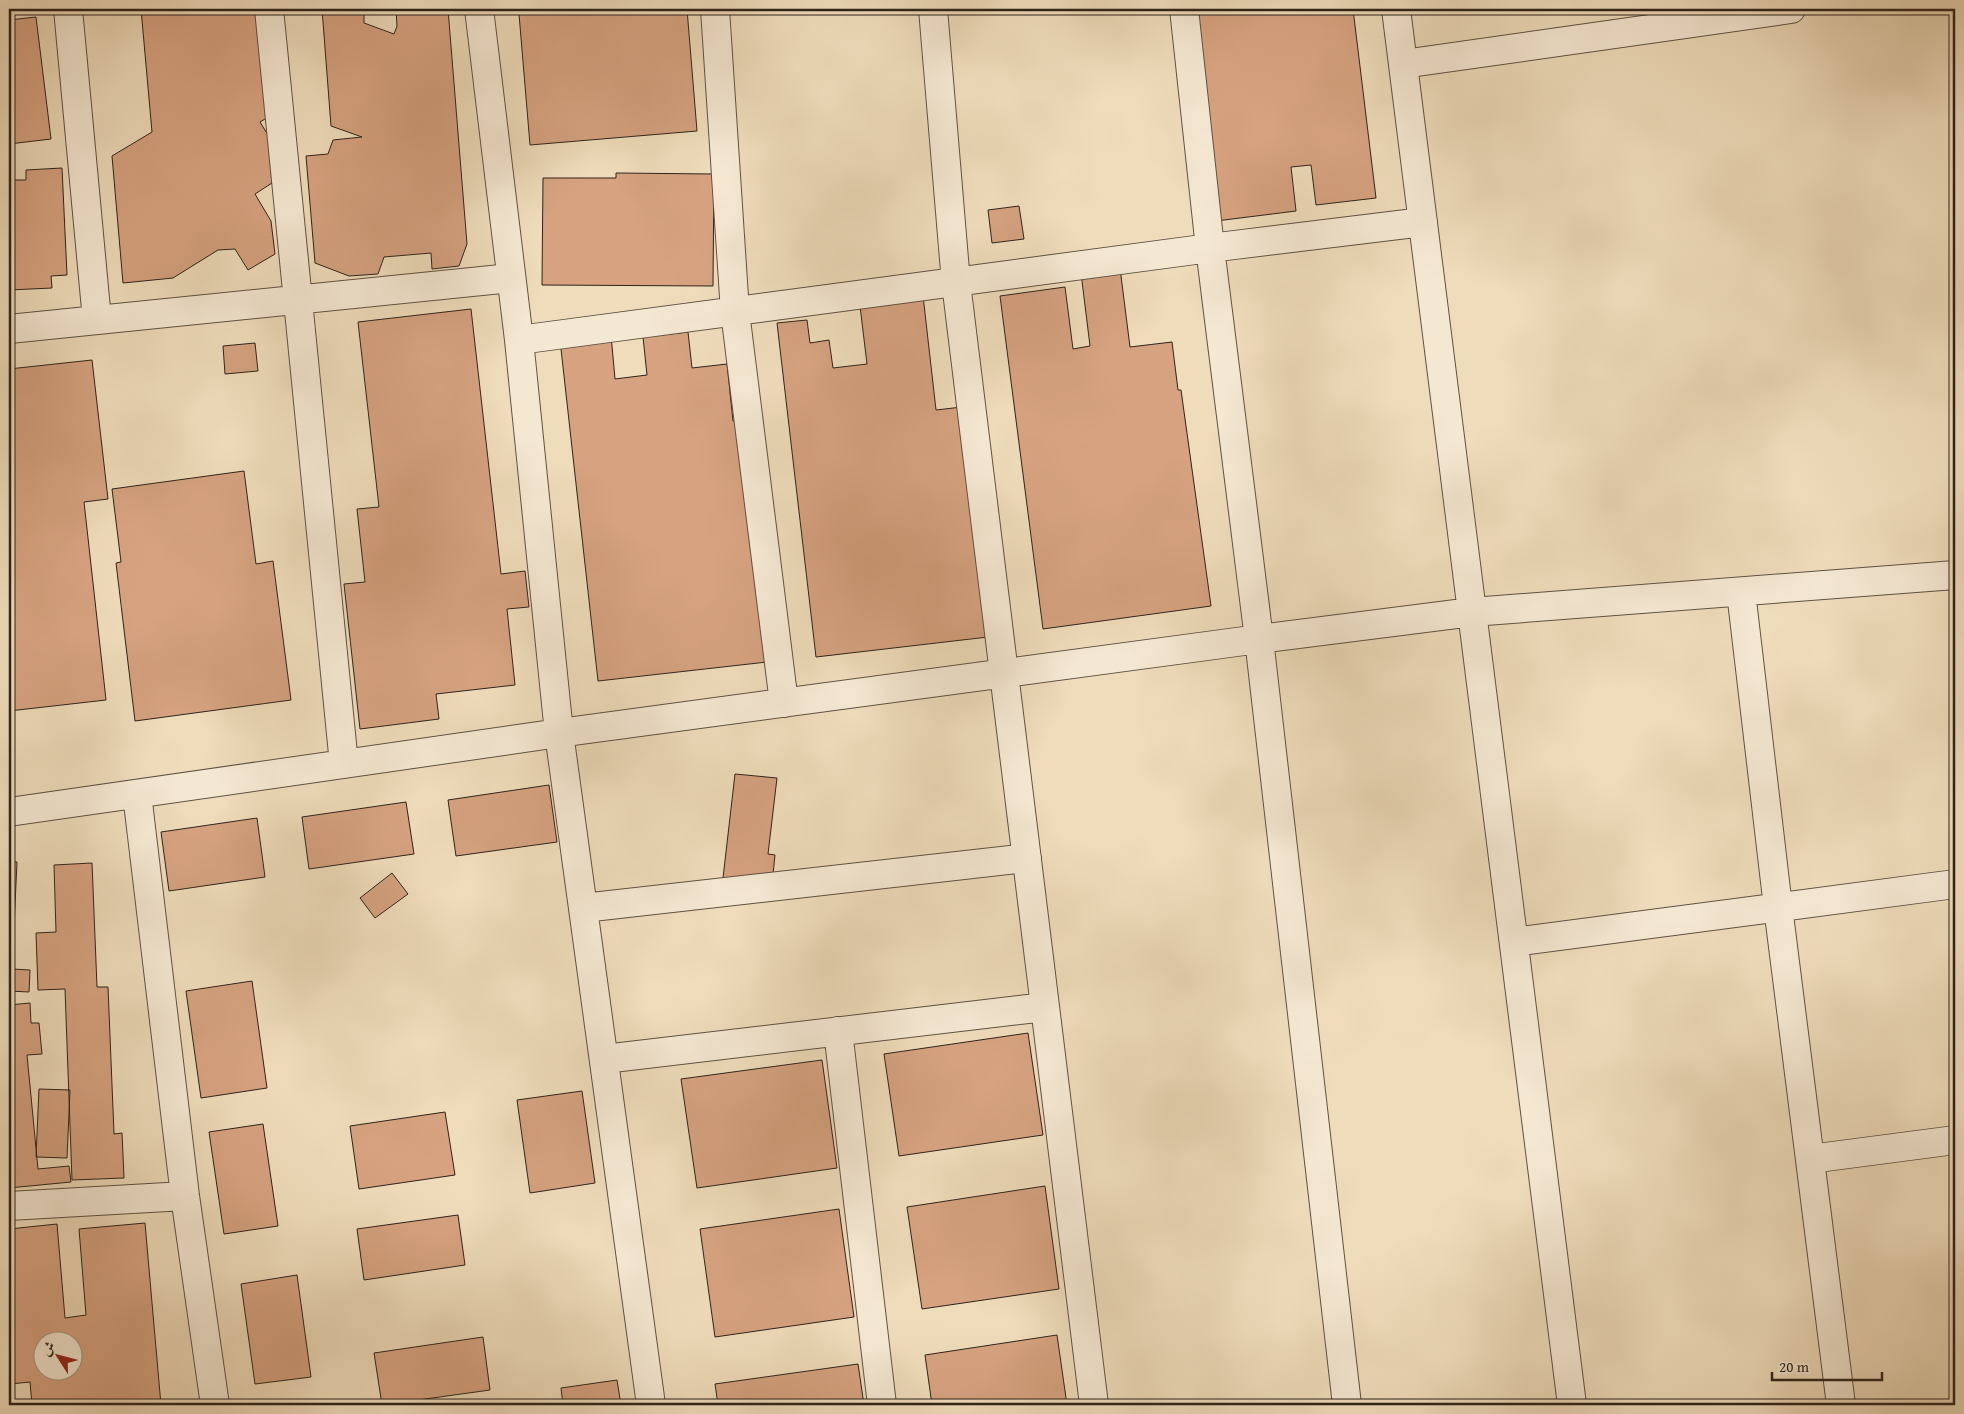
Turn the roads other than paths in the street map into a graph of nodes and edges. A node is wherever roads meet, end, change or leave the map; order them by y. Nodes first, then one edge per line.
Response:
1 (68, 9) edge
2 (269, 9) edge
3 (479, 9) edge
4 (715, 9) edge
5 (932, 9) edge
6 (1184, 9) edge
7 (1396, 9) edge
8 (1791, 9) edge
9 (1402, 64) junction
10 (1423, 222) junction
11 (1210, 248) junction
12 (511, 278) junction
13 (956, 283) junction
14 (298, 299) junction
15 (735, 312) junction
16 (97, 320) junction
17 (9, 329) edge
18 (519, 340) junction
19 (1955, 575) edge
20 (1741, 592) junction
21 (1472, 612) junction
22 (1259, 639) junction
23 (1004, 674) junction
24 (784, 703) junction
25 (559, 733) junction
26 (344, 764) junction
27 (137, 794) junction
28 (9, 812) edge
29 (1027, 858) junction
30 (1955, 884) edge
31 (1778, 907) junction
32 (583, 908) junction
33 (1514, 942) junction
34 (1045, 1007) junction
35 (838, 1031) junction
36 (604, 1059) junction
37 (1955, 1140) edge
38 (1810, 1159) junction
39 (185, 1196) junction
40 (9, 1206) edge
41 (215, 1405) edge
42 (651, 1405) edge
43 (882, 1405) edge
44 (1094, 1405) edge
45 (1347, 1405) edge
46 (1572, 1405) edge
47 (1841, 1405) edge

1 - 16 street
2 - 14 street
3 - 12 street
4 - 15 street
5 - 13 street
6 - 11 street
7 - 9 street
8 - 9 street
9 - 10 street
10 - 11 street
10 - 21 street
11 - 13 street
11 - 22 street
12 - 14 street
12 - 18 street
13 - 15 street
13 - 23 street
14 - 16 street
14 - 26 street
15 - 18 street
15 - 24 street
16 - 17 street
18 - 25 street
19 - 20 street
20 - 21 street
20 - 31 street
21 - 22 street
21 - 33 street
22 - 23 street
22 - 45 street
23 - 24 street
23 - 29 street
24 - 25 street
25 - 26 street
25 - 32 street
26 - 27 street
27 - 28 street
27 - 39 street
29 - 32 street
29 - 34 street
30 - 31 street
31 - 33 street
31 - 38 street
32 - 36 street
33 - 46 street
34 - 35 street
34 - 44 street
35 - 36 street
35 - 43 street
36 - 42 street
37 - 38 street
38 - 47 street
39 - 40 street
39 - 41 street

